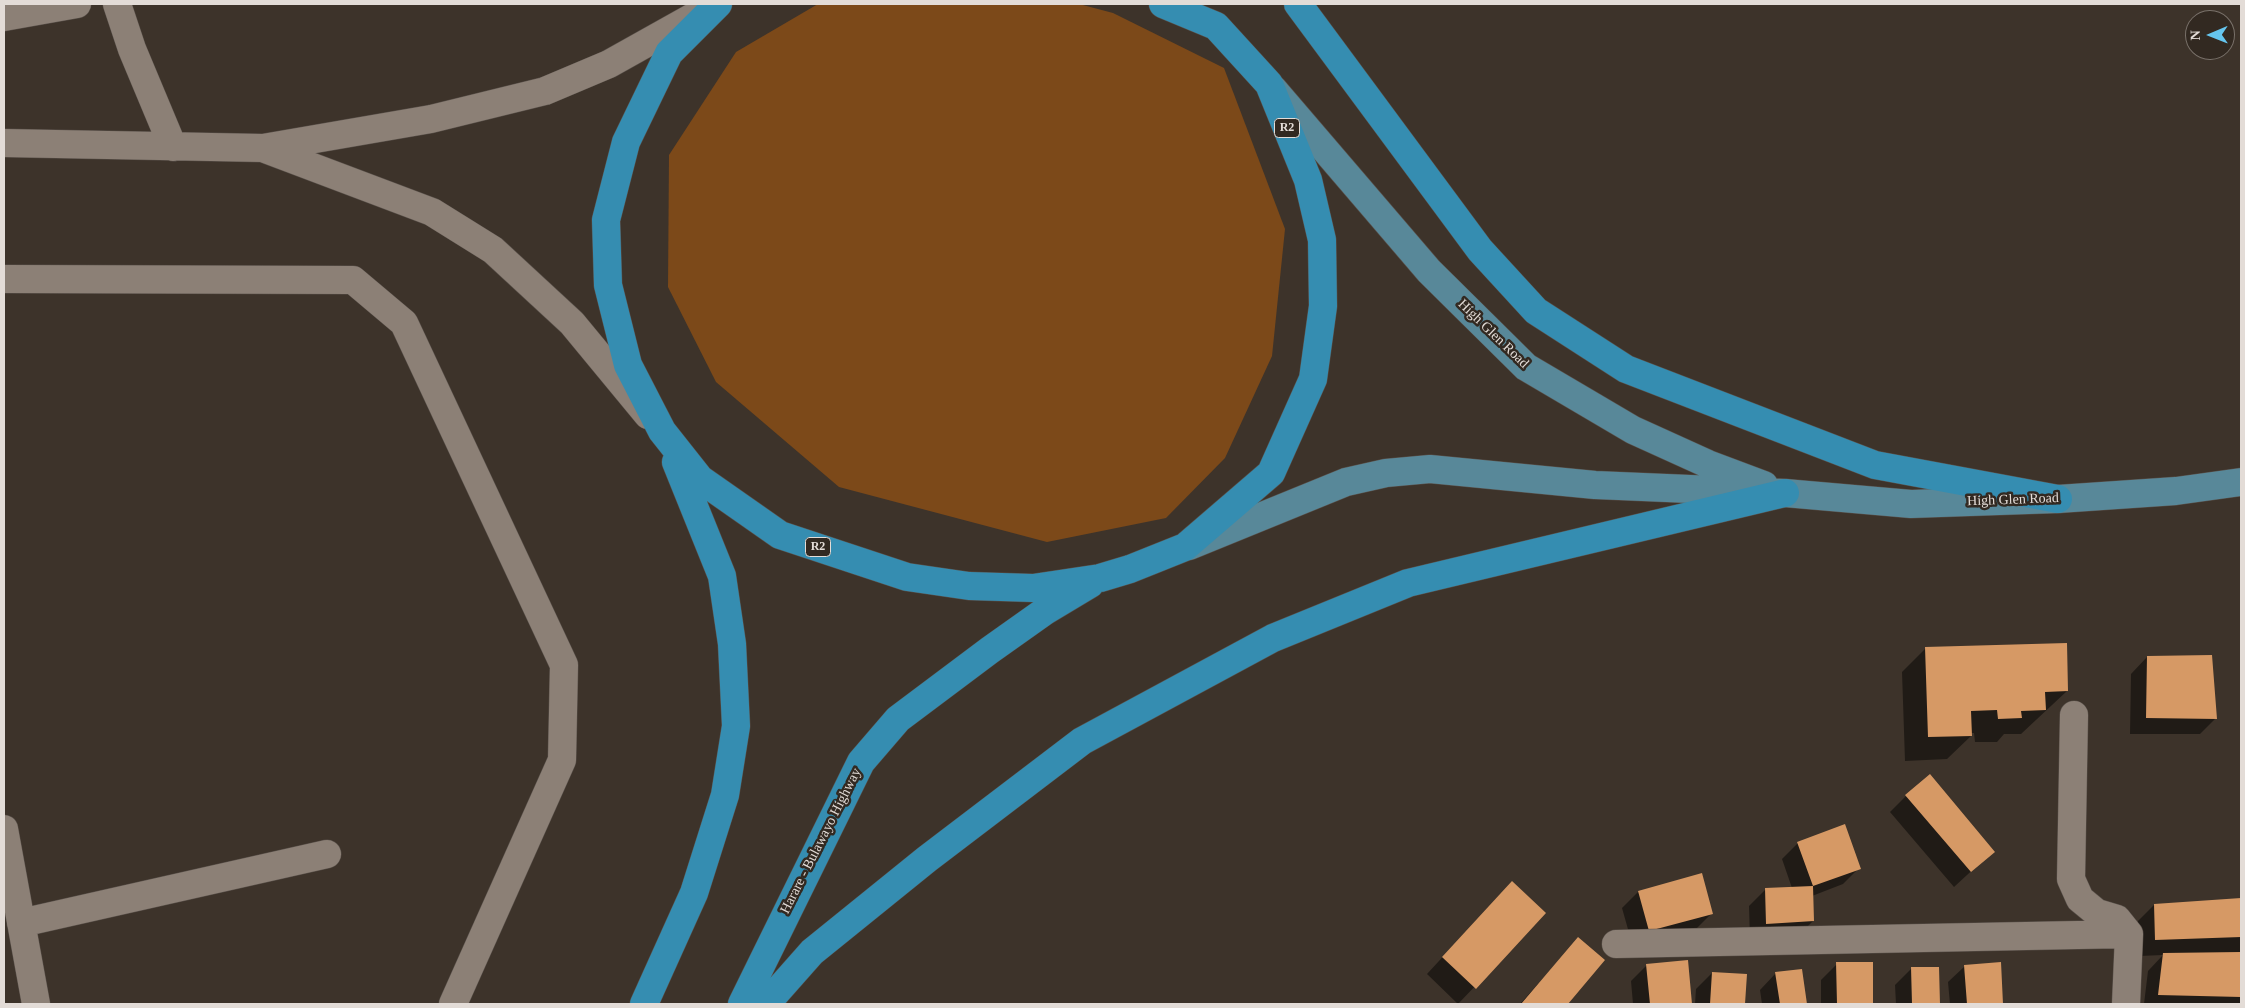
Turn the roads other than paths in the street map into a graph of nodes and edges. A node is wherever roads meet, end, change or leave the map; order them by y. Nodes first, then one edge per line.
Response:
1 (77, 4) edge
2 (117, 4) edge
3 (718, 4) edge
4 (1163, 4) edge
5 (1298, 4) edge
6 (1210, 15) edge
7 (4, 16) edge
8 (1269, 84) junction
9 (4, 143) edge
10 (173, 147) junction
11 (264, 148) junction
12 (4, 279) edge
13 (662, 431) junction
14 (2241, 482) edge
15 (1785, 493) junction
16 (2058, 499) junction
17 (1185, 547) junction
18 (1100, 578) junction
19 (2074, 715) dead end
20 (4, 830) edge
21 (327, 854) dead end
22 (21, 923) junction
23 (2129, 934) junction
24 (1616, 944) dead end
25 (36, 1004) edge
26 (453, 1004) edge
27 (644, 1004) edge
28 (742, 1004) edge
29 (766, 1004) edge
30 (2126, 1004) edge

1 - 7 street
2 - 10 street
3 - 11 street
3 - 13 highway, Harare - Bulawayo Highway / R2
4 - 6 highway, Harare - Bulawayo Highway / R2
5 - 16 highway
6 - 8 highway, Harare - Bulawayo Highway / R2
8 - 15 main road, High Glen Road
8 - 17 highway, Harare - Bulawayo Highway / R2
9 - 10 street
10 - 11 street
11 - 13 street
12 - 26 street
13 - 18 highway, Harare - Bulawayo Highway / R2
13 - 27 highway, Harare - Bulawayo Highway / R2
14 - 16 main road, High Glen Road
15 - 16 main road, High Glen Road
15 - 17 main road, High Glen Road
15 - 29 highway
17 - 18 highway, Harare - Bulawayo Highway / R2
18 - 28 highway, Harare - Bulawayo Highway / R2
19 - 23 street
20 - 22 street
21 - 22 street
22 - 25 street
23 - 24 street
23 - 30 street

